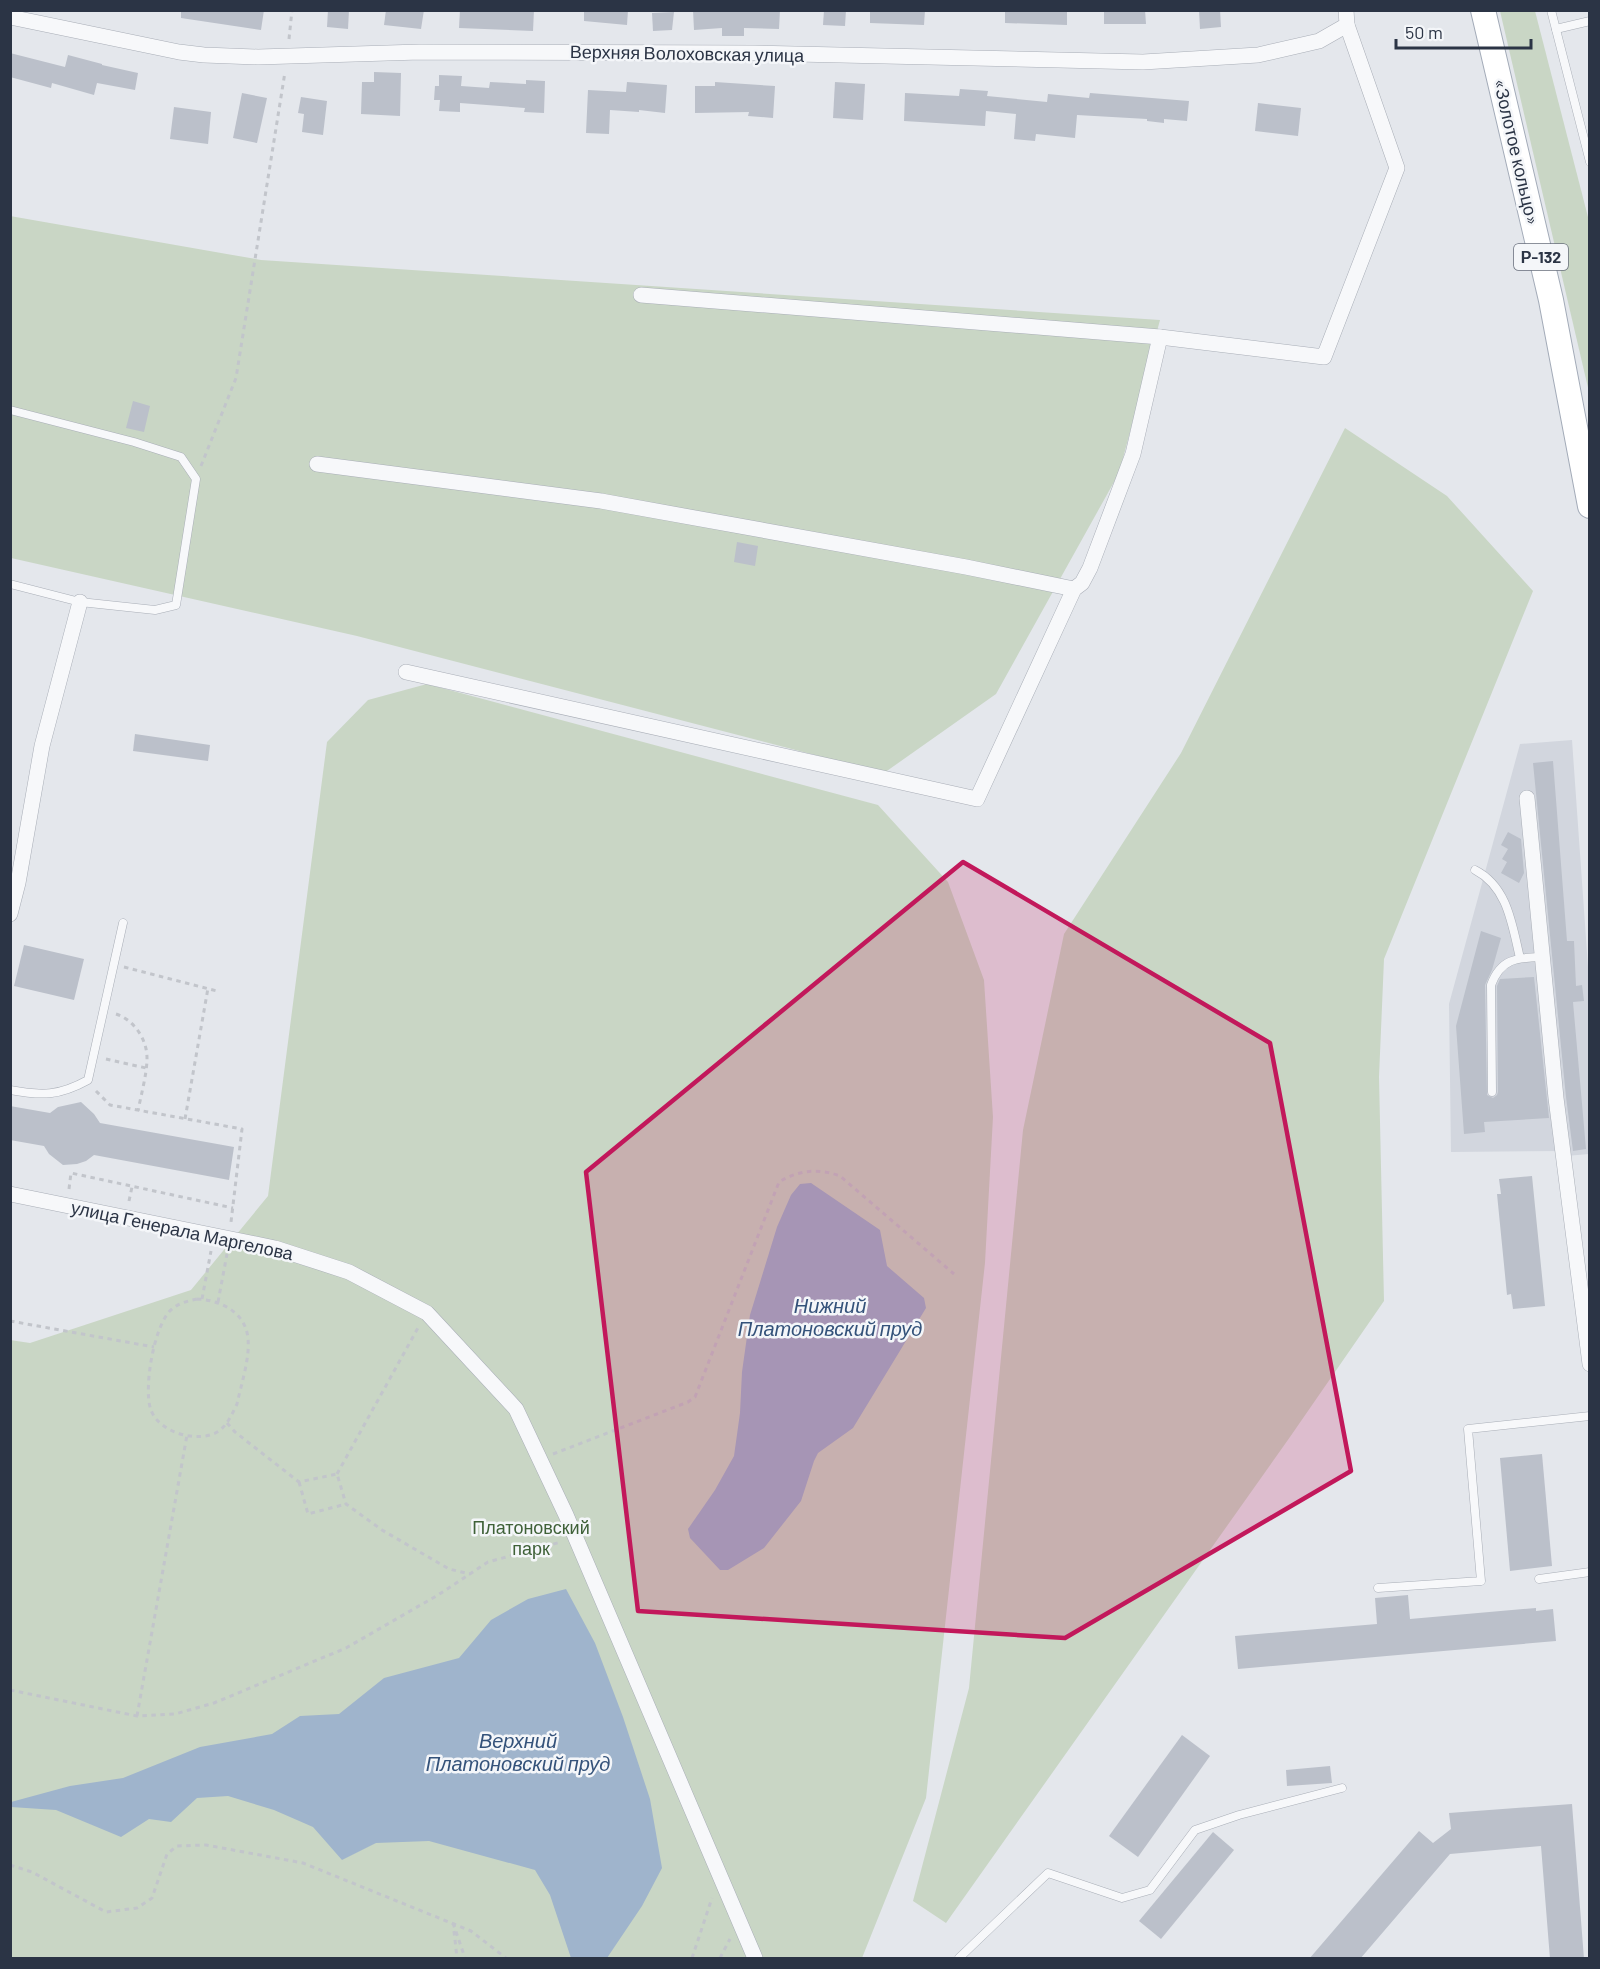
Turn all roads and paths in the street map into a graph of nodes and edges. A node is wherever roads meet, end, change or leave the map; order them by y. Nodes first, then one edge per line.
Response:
1 (292, 10) edge
2 (1483, 10) edge
3 (1551, 10) edge
4 (10, 17) edge
5 (1347, 18) edge
6 (1590, 21) edge
7 (1556, 29) junction
8 (287, 56) junction
9 (1590, 162) edge
10 (641, 295) dead end
11 (1160, 337) junction
12 (10, 410) edge
13 (317, 464) dead end
14 (196, 479) junction
15 (1590, 506) edge
16 (10, 584) edge
17 (1074, 589) junction
18 (80, 602) junction
19 (406, 672) dead end
20 (1527, 798) dead end
21 (1475, 870) dead end
22 (14, 883) edge
23 (10, 914) edge
24 (123, 923) dead end
25 (1542, 957) junction
26 (1520, 958) junction
27 (114, 964) junction
28 (208, 988) junction
29 (217, 991) dead end
30 (104, 1010) junction
31 (93, 1057) junction
32 (146, 1068) junction
33 (88, 1080) junction
34 (10, 1090) edge
35 (1492, 1092) dead end
36 (138, 1111) junction
37 (185, 1119) junction
38 (132, 1186) junction
39 (78, 1192) dead end
40 (10, 1194) edge
41 (129, 1203) dead end
42 (233, 1208) junction
43 (231, 1226) dead end
44 (211, 1246) dead end
45 (228, 1250) dead end
46 (954, 1274) dead end
47 (202, 1299) junction
48 (218, 1302) junction
49 (10, 1321) edge
50 (420, 1324) dead end
51 (154, 1347) junction
52 (1590, 1364) edge
53 (1590, 1416) edge
54 (227, 1423) junction
55 (187, 1435) junction
56 (540, 1459) junction
57 (337, 1474) junction
58 (299, 1482) junction
59 (346, 1504) junction
60 (564, 1542) dead end
61 (1590, 1572) edge
62 (470, 1574) junction
63 (1539, 1579) dead end
64 (1378, 1588) dead end
65 (10, 1690) edge
66 (137, 1716) junction
67 (1342, 1788) dead end
68 (10, 1865) edge
69 (712, 1897) dead end
70 (453, 1923) junction
71 (730, 1938) dead end
72 (457, 1959) edge
73 (465, 1959) edge
74 (506, 1959) edge
75 (692, 1959) edge
76 (720, 1959) edge
77 (755, 1959) edge
78 (959, 1959) edge

1 - 8 path
2 - 15 main road, «Золотое кольцо» / Р-132
3 - 7 lane
4 - 8 street, Верхняя Волоховская улица
5 - 8 street, Верхняя Волоховская улица
5 - 11 street
6 - 7 lane
7 - 9 lane
8 - 14 path
10 - 11 street
11 - 17 street
12 - 14 lane
13 - 17 street
14 - 18 lane
16 - 18 lane
17 - 19 street
18 - 22 street
20 - 25 street
21 - 26 lane
22 - 23 street
24 - 27 lane
25 - 26 lane
25 - 52 street
26 - 35 lane
27 - 28 path
27 - 30 lane
28 - 29 path
28 - 37 path
30 - 31 lane
30 - 32 path
31 - 32 path
31 - 33 lane
32 - 36 path
33 - 34 lane
33 - 36 path
36 - 37 path
37 - 42 path
38 - 39 path
38 - 41 path
38 - 42 path
40 - 56 street, улица Генерала Маргелова
42 - 43 path
44 - 47 path
45 - 48 path
46 - 56 path
47 - 48 path
47 - 51 path
48 - 54 path
49 - 51 path
50 - 57 path
51 - 55 path
53 - 64 lane
54 - 55 path
54 - 58 path
55 - 66 path
56 - 77 street, улица Генерала Маргелова
57 - 58 path
57 - 59 path
58 - 59 path
59 - 62 path
60 - 62 path
61 - 63 lane
62 - 66 path
65 - 66 path
67 - 78 lane
68 - 70 path
69 - 75 path
70 - 72 path
70 - 73 path
70 - 74 path
71 - 76 path

